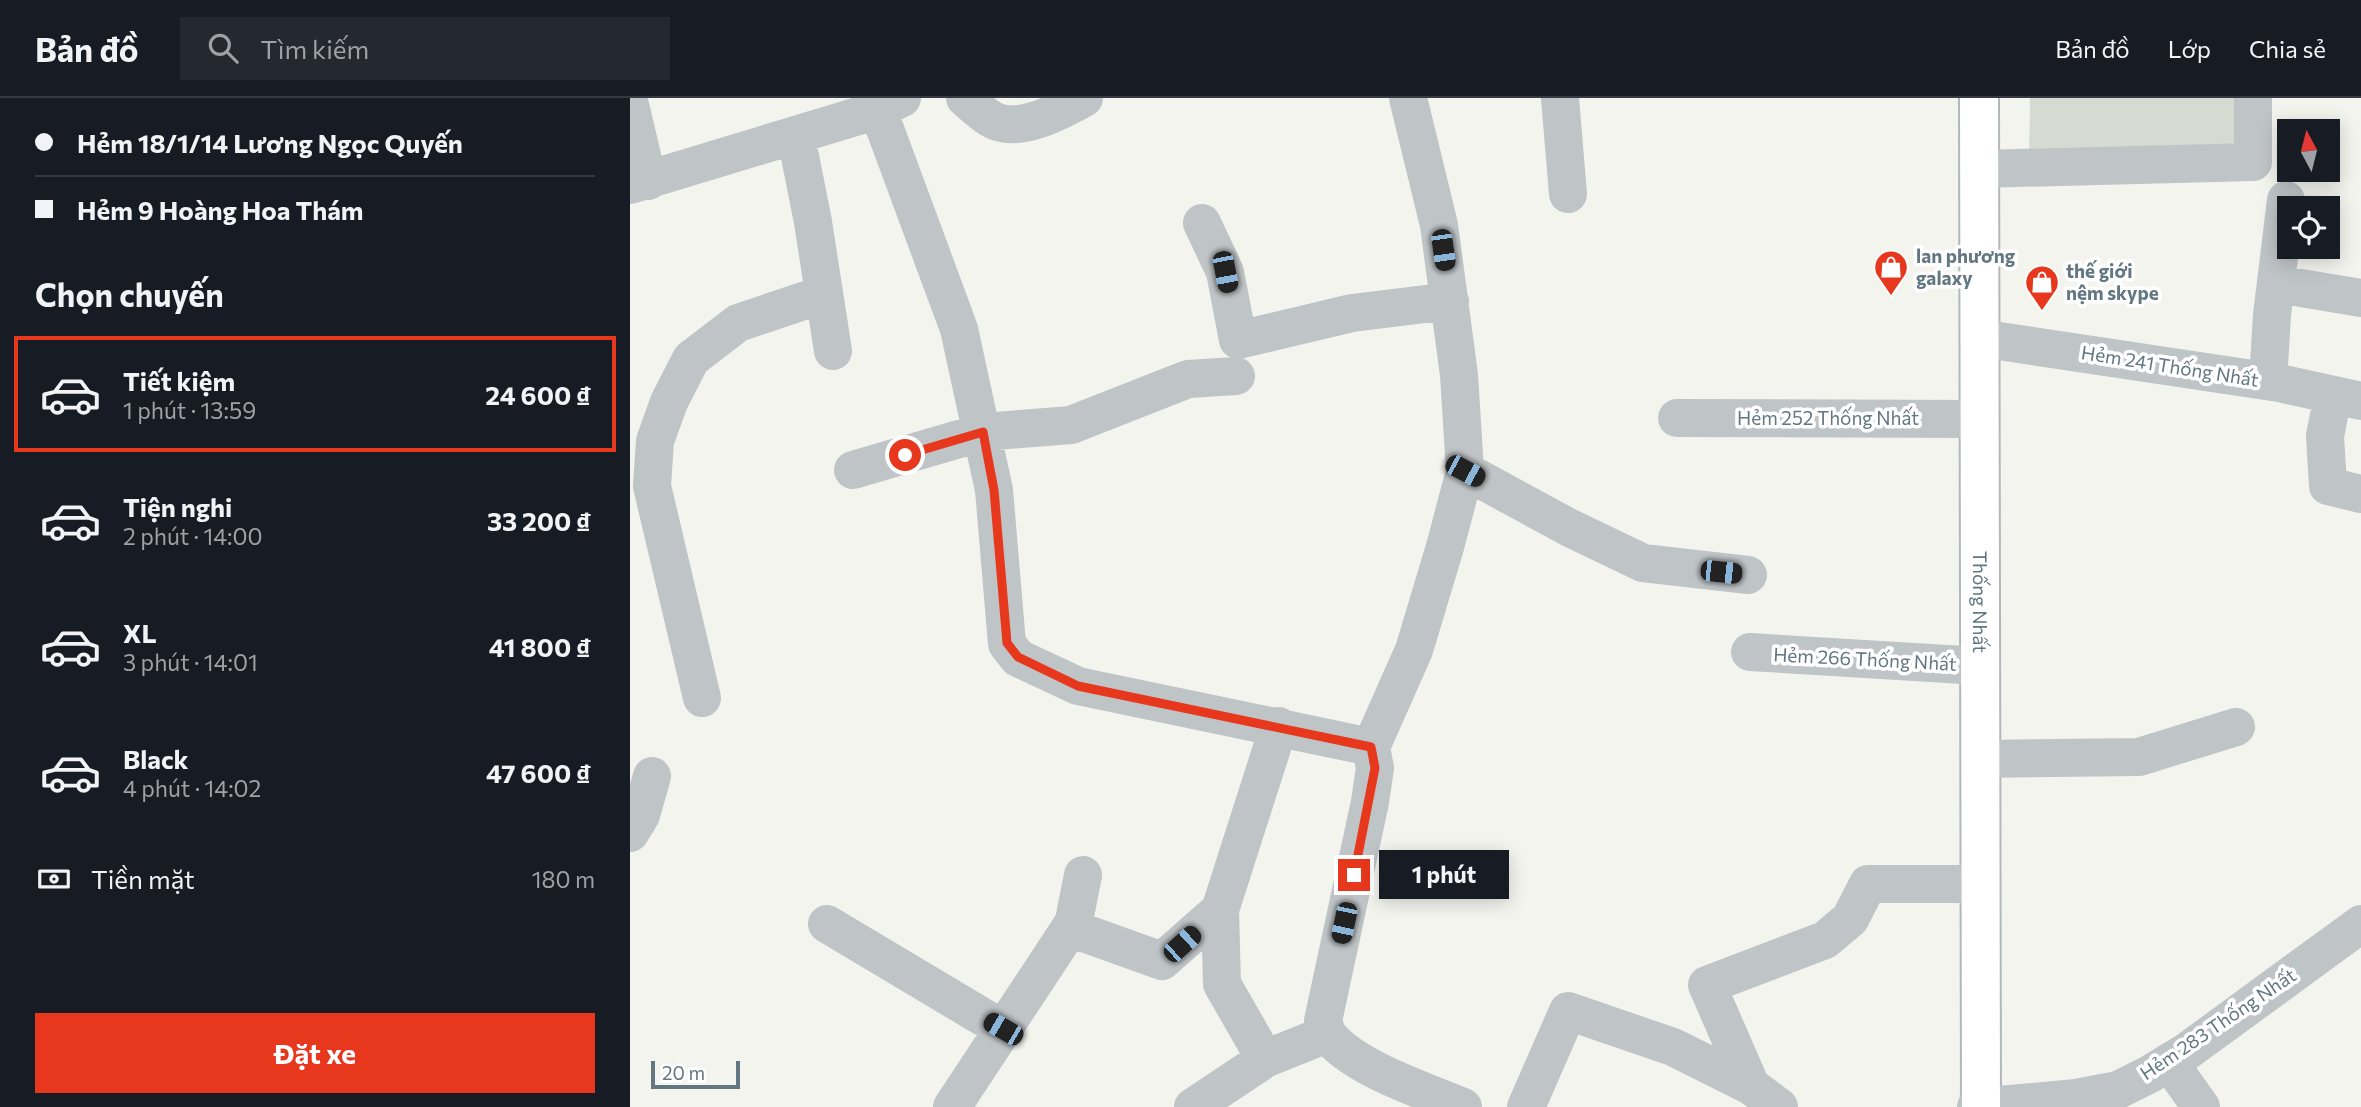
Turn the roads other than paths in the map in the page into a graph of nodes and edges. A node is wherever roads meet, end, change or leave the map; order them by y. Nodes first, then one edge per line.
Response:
1 (965, 98) edge
2 (1084, 98) edge
3 (1408, 98) edge
4 (1560, 98) edge
5 (1979, 98) edge
6 (2253, 98) edge
7 (890, 104) edge
8 (630, 106) edge
9 (796, 136) junction
10 (1980, 169) junction
11 (639, 183) edge
12 (1568, 194) dead end
13 (1202, 223) dead end
14 (2280, 259) edge
15 (2277, 284) junction
16 (824, 294) junction
17 (2361, 298) edge
18 (1450, 301) junction
19 (1979, 338) junction
20 (833, 351) dead end
21 (1236, 376) dead end
22 (2268, 381) junction
23 (2347, 398) edge
24 (1677, 418) dead end
25 (1979, 419) junction
26 (983, 432) junction
27 (853, 470) dead end
28 (1465, 471) junction
29 (2361, 494) edge
30 (1748, 575) dead end
31 (1750, 652) dead end
32 (1980, 666) junction
33 (702, 698) dead end
34 (1279, 726) junction
35 (2236, 727) dead end
36 (1371, 747) junction
37 (1980, 760) junction
38 (652, 776) dead end
39 (630, 832) edge
40 (1083, 875) dead end
41 (1980, 884) junction
42 (1220, 910) junction
43 (827, 924) dead end
44 (2361, 924) edge
45 (1070, 928) junction
46 (1003, 1029) junction
47 (1327, 1034) junction
48 (1265, 1059) junction
49 (2169, 1062) junction
50 (1765, 1097) edge
51 (952, 1107) edge
52 (1193, 1107) edge
53 (1463, 1107) edge
54 (1526, 1107) edge
55 (1979, 1107) edge
56 (2201, 1107) edge

1 - 2 street
3 - 18 street
4 - 12 street
5 - 10 main road, Thống Nhất
6 - 10 street
7 - 9 street
7 - 26 street
8 - 11 street
9 - 11 street
9 - 16 street
10 - 19 main road, Thống Nhất
13 - 18 street
14 - 15 street
15 - 17 street
15 - 22 street
16 - 20 street
16 - 33 street
18 - 28 street
19 - 22 street, Hẻm 241 Thống Nhất
19 - 25 main road, Thống Nhất
21 - 26 street
22 - 23 street, Hẻm 241 Thống Nhất
23 - 29 street
24 - 25 street, Hẻm 252 Thống Nhất
25 - 32 main road, Thống Nhất
26 - 27 street
26 - 34 street
28 - 30 street
28 - 36 street
31 - 32 street, Hẻm 266 Thống Nhất
32 - 37 main road, Thống Nhất
34 - 36 street
34 - 42 street
35 - 37 street
36 - 47 street
37 - 41 main road, Thống Nhất
38 - 39 street
40 - 45 street
41 - 50 street
41 - 55 main road, Thống Nhất
42 - 45 street
42 - 48 street
43 - 46 street
44 - 49 street, Hẻm 283 Thống Nhất
45 - 46 street
46 - 51 street
47 - 48 street
47 - 53 street
48 - 52 street
49 - 55 street, Hẻm 283 Thống Nhất
49 - 56 street
50 - 54 street

